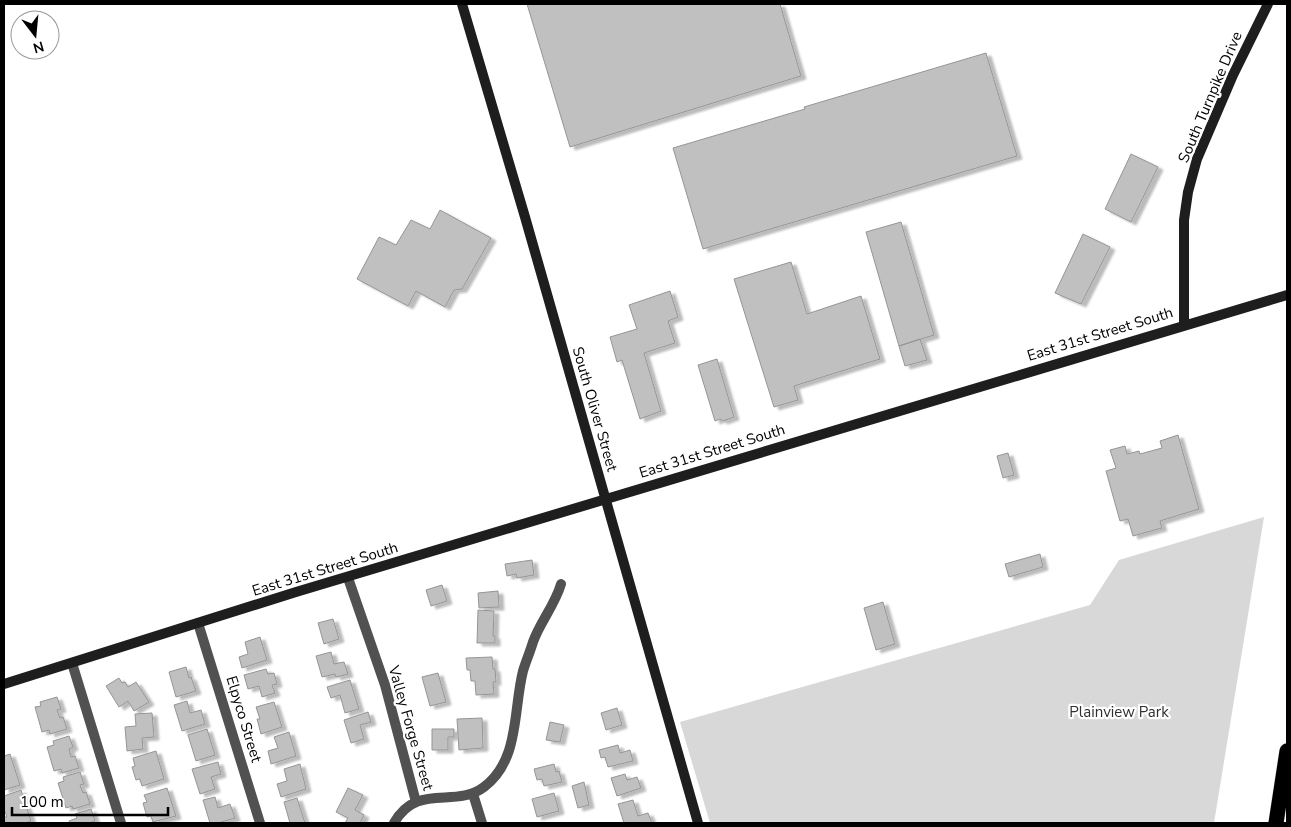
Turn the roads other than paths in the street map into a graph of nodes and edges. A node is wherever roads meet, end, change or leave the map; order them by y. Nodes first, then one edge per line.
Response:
1 (462, 4) edge
2 (1268, 4) edge
3 (1287, 294) edge
4 (1184, 325) junction
5 (606, 500) junction
6 (348, 578) junction
7 (560, 584) dead end
8 (198, 623) junction
9 (72, 663) junction
10 (4, 684) edge
11 (1287, 751) edge
12 (473, 794) junction
13 (416, 802) junction
14 (121, 823) edge
15 (260, 823) edge
16 (394, 823) edge
17 (482, 823) edge
18 (698, 823) edge
19 (1276, 823) edge

1 - 5 street, South Oliver Street
2 - 4 street, South Turnpike Drive
3 - 4 street, East 31st Street South
4 - 5 street, East 31st Street South
5 - 6 street, East 31st Street South
5 - 18 street, South Oliver Street
6 - 8 street, East 31st Street South
6 - 13 street, Valley Forge Street
7 - 12 street
8 - 9 street, East 31st Street South
8 - 15 street, Elpyco Street
9 - 10 street, East 31st Street South
9 - 14 street
11 - 19 highway
12 - 13 street, Valley Forge Street
12 - 17 street
13 - 16 street

